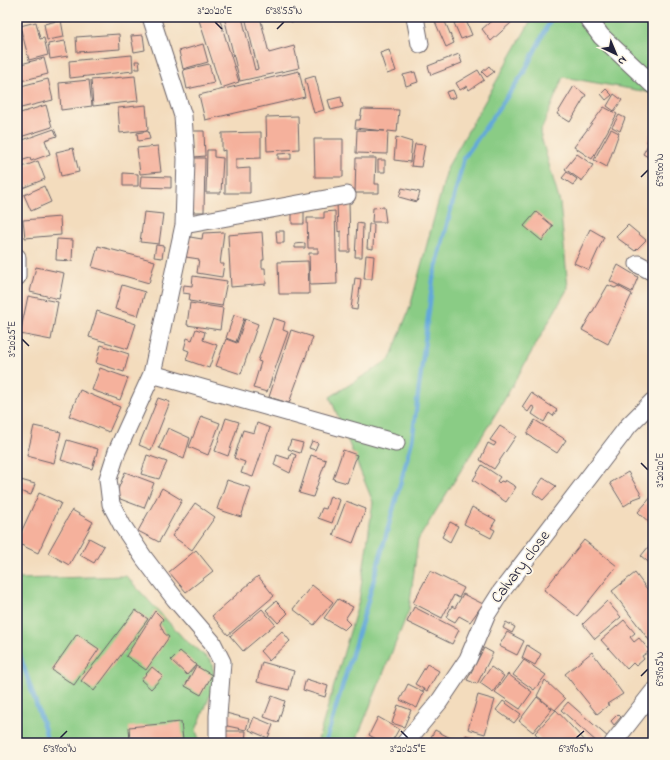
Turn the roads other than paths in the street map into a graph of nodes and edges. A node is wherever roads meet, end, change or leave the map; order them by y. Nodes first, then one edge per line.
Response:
1 (151, 17) edge
2 (415, 17) edge
3 (587, 17) edge
4 (420, 44) dead end
5 (653, 86) edge
6 (347, 194) dead end
7 (184, 225) junction
8 (17, 257) edge
9 (638, 264) dead end
10 (653, 272) edge
11 (17, 277) edge
12 (152, 374) junction
13 (653, 401) edge
14 (396, 443) dead end
15 (653, 692) edge
16 (218, 743) edge
17 (405, 743) edge
18 (613, 743) edge

1 - 7 street
2 - 4 street
3 - 5 street
6 - 7 street
7 - 12 street
8 - 11 street
9 - 10 street
12 - 14 street
12 - 16 street
13 - 17 street, Calvary close
15 - 18 street

